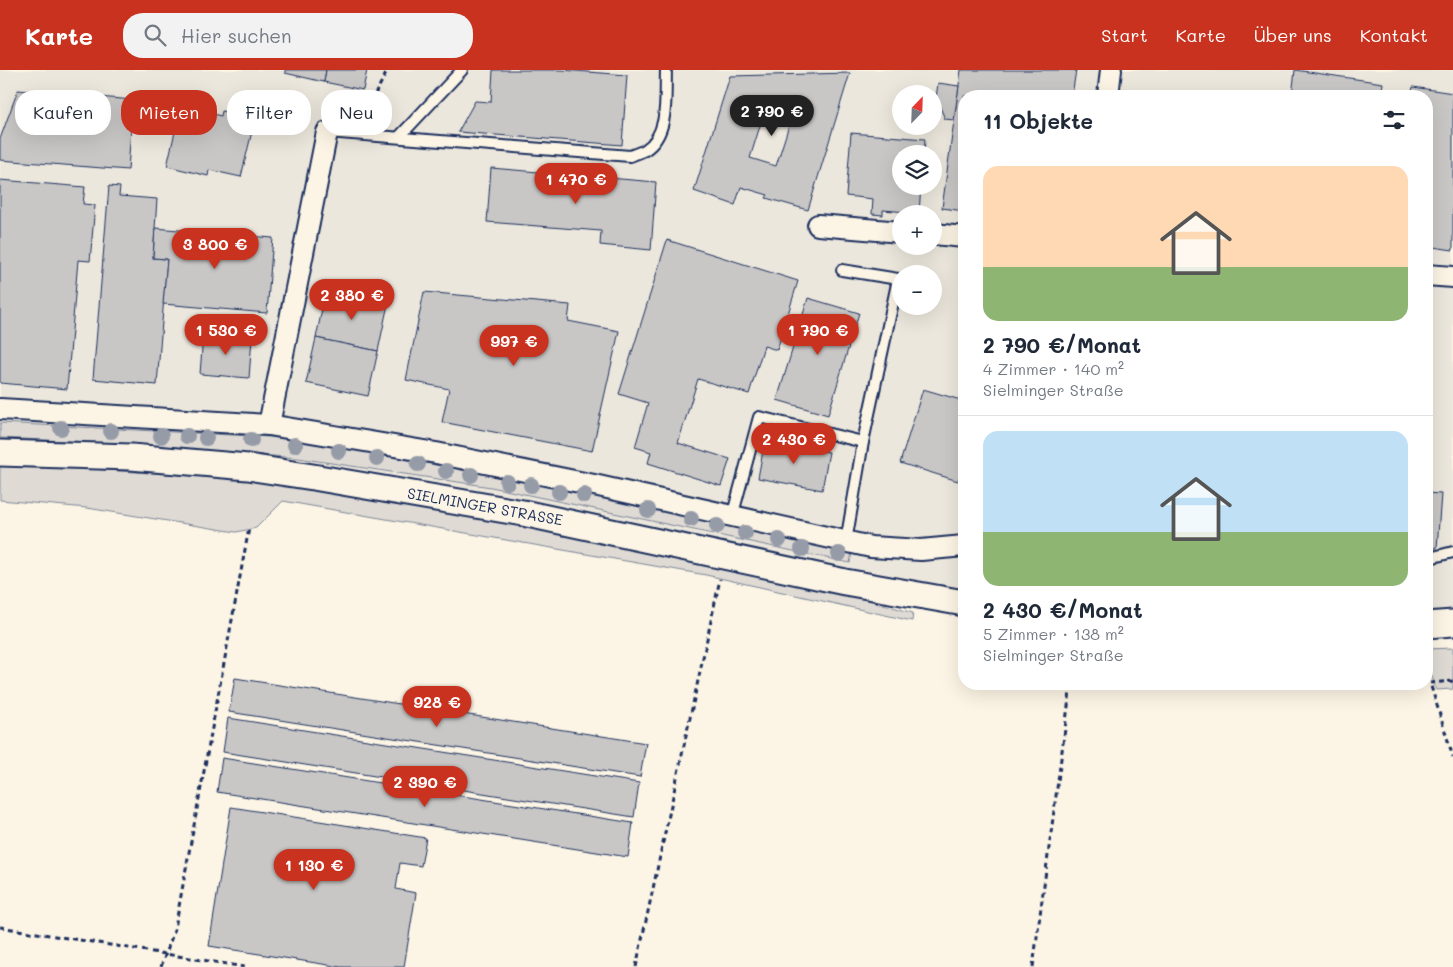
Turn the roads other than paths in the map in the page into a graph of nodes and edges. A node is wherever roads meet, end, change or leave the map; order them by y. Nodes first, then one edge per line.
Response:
1 (462, 70) edge
2 (666, 70) edge
3 (1111, 70) edge
4 (1109, 90) edge
5 (326, 135) edge
6 (370, 135) edge
7 (399, 137) junction
8 (818, 225) dead end
9 (892, 231) edge
10 (942, 235) edge
11 (958, 236) edge
12 (842, 270) dead end
13 (1433, 276) edge
14 (1453, 277) edge
15 (0, 409) edge
16 (269, 425) junction
17 (863, 442) junction
18 (0, 452) edge
19 (732, 517) junction
20 (846, 542) junction
21 (958, 547) edge
22 (1453, 552) edge
23 (1433, 557) edge
24 (958, 602) edge
25 (1453, 623) edge
26 (1433, 624) edge

1 - 7 lane
2 - 7 lane
3 - 4 street
5 - 16 street
6 - 7 lane
8 - 9 street
10 - 11 street
12 - 17 lane
13 - 14 street
15 - 16 street
16 - 19 street
17 - 19 lane
17 - 20 lane
18 - 24 street, SIELMINGER STRASSE
19 - 20 street
20 - 21 street
22 - 23 lane
25 - 26 street

